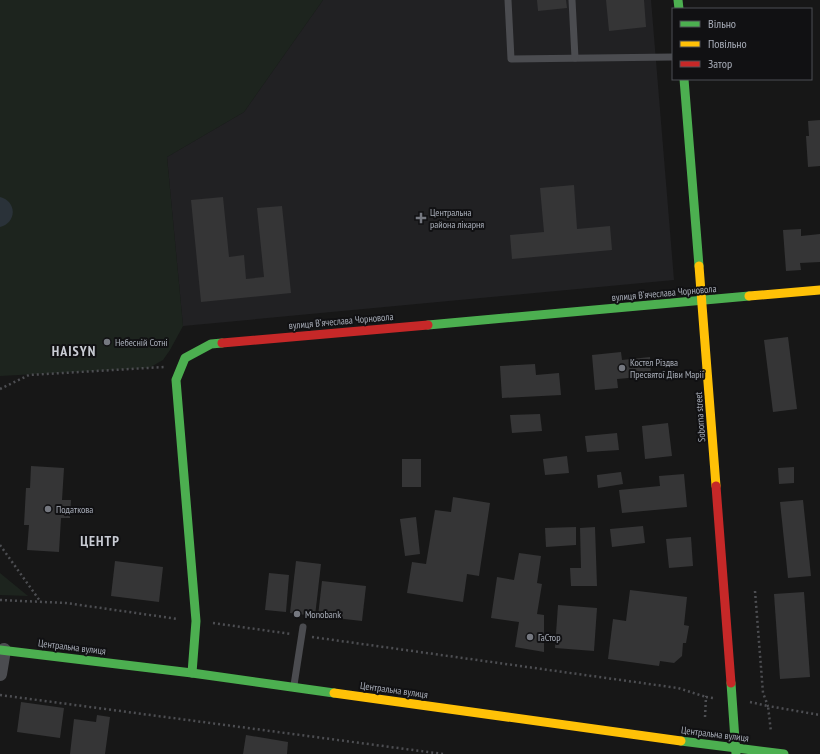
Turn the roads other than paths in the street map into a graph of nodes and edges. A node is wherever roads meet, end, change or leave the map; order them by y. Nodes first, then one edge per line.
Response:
1 (508, 0) edge
2 (572, 0) edge
3 (672, 57) edge
4 (575, 58) junction
5 (684, 80) edge
6 (820, 290) edge
7 (702, 300) junction
8 (303, 627) dead end
9 (2, 650) edge
10 (192, 673) junction
11 (0, 674) edge
12 (294, 687) junction
13 (735, 751) edge
14 (784, 754) edge

1 - 4 lane
2 - 4 lane
3 - 4 lane
5 - 7 main road, Soborna street
6 - 7 main road, вулиця Вʼячеслава Чорновола
7 - 10 main road, вулиця Вʼячеслава Чорновола
7 - 13 main road, Soborna street
8 - 12 lane
9 - 10 main road, Центральна вулиця
9 - 11 street
10 - 12 main road, Центральна вулиця
12 - 13 main road, Центральна вулиця
13 - 14 main road, Центральна вулиця

